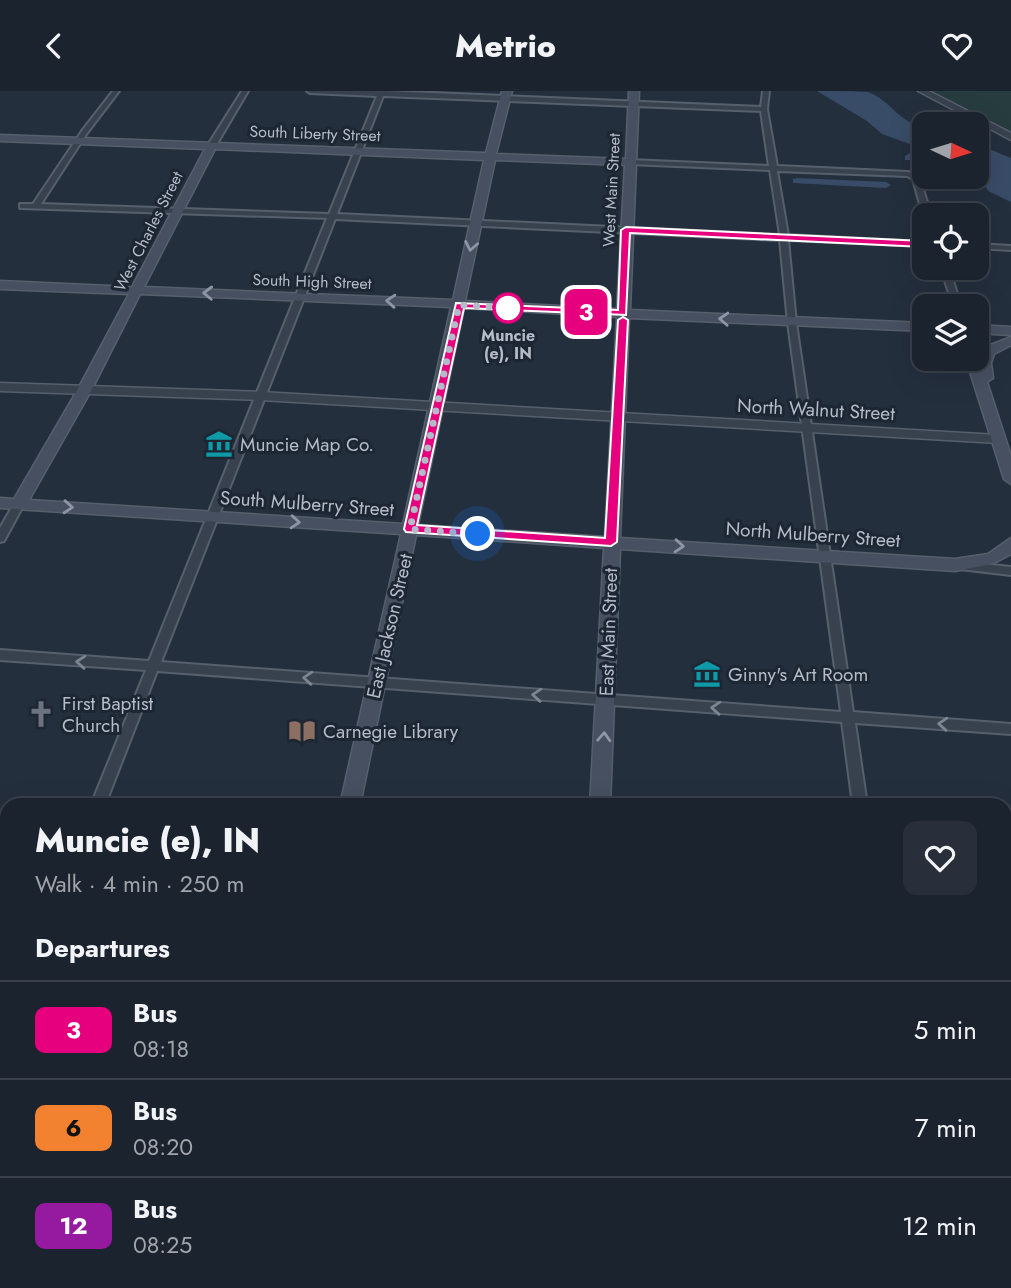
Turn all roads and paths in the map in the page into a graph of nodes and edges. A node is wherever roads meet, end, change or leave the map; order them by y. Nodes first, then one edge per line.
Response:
1 (116, 91) edge
2 (245, 91) edge
3 (310, 91) edge
4 (634, 91) edge
5 (766, 91) edge
6 (922, 91) edge
7 (382, 92) edge
8 (506, 95) edge
9 (633, 104) junction
10 (764, 109) junction
11 (1011, 137) edge
12 (0, 138) edge
13 (80, 141) junction
14 (212, 145) junction
15 (360, 150) junction
16 (491, 156) junction
17 (629, 162) junction
18 (774, 168) junction
19 (923, 203) edge
20 (23, 207) dead end
21 (35, 207) junction
22 (177, 212) junction
23 (332, 216) junction
24 (476, 223) junction
25 (626, 230) junction
26 (784, 237) junction
27 (912, 243) edge
28 (989, 247) edge
29 (1011, 248) edge
30 (0, 285) edge
31 (137, 291) junction
32 (300, 297) junction
33 (459, 305) junction
34 (623, 313) junction
35 (792, 323) junction
36 (912, 328) edge
37 (989, 330) edge
38 (1011, 331) edge
39 (1011, 341) edge
40 (977, 371) edge
41 (0, 387) edge
42 (85, 389) junction
43 (261, 395) junction
44 (986, 395) junction
45 (435, 406) junction
46 (618, 417) junction
47 (807, 428) junction
48 (1005, 439) edge
49 (1011, 479) edge
50 (0, 503) edge
51 (19, 504) junction
52 (212, 516) junction
53 (410, 529) junction
54 (0, 538) edge
55 (611, 542) junction
56 (1011, 543) edge
57 (825, 556) junction
58 (955, 565) junction
59 (1011, 571) edge
60 (0, 655) edge
61 (153, 667) junction
62 (376, 683) junction
63 (605, 700) junction
64 (848, 717) junction
65 (1011, 729) edge
66 (101, 798) edge
67 (351, 798) edge
68 (600, 798) edge
69 (859, 798) edge

1 - 13 street
2 - 14 street, West Charles Street
3 - 7 street
4 - 9 main road, West Main Street
5 - 10 street
6 - 11 street
7 - 8 street
7 - 15 street
8 - 9 street
8 - 16 main road, East Jackson Street
9 - 10 street
9 - 17 main road, West Main Street
10 - 18 street
12 - 13 main road, South Liberty Street
13 - 14 main road, South Liberty Street
13 - 21 street
14 - 15 main road, South Liberty Street
14 - 22 main road, West Charles Street
15 - 16 main road, South Liberty Street
15 - 23 street
16 - 17 main road, South Liberty Street
16 - 24 main road, East Jackson Street
17 - 18 street
17 - 25 main road, West Main Street
18 - 19 street
18 - 26 street
20 - 21 street
21 - 22 street
22 - 23 street
22 - 31 main road, West Charles Street
23 - 24 street
23 - 32 street
24 - 25 street
24 -> 33 main road, East Jackson Street
25 - 26 street
25 - 34 main road, West Main Street
26 - 27 street
26 - 35 street
28 - 29 street
30 - 31 main road, South High Street
32 -> 31 main road, South High Street
31 - 42 main road, West Charles Street
33 -> 32 main road, South High Street
32 - 43 street
33 - 34 main road, South High Street
33 - 45 main road, East Jackson Street
35 -> 34 main road, South High Street
34 - 46 main road, West Main Street
35 - 36 main road, South High Street
35 - 47 street
37 - 38 main road
39 - 44 main road
40 - 44 main road
41 - 42 street, North Walnut Street
42 - 43 street, North Walnut Street
42 - 51 main road, West Charles Street
43 - 45 street, North Walnut Street
43 - 52 street
44 - 48 main road
45 - 46 street, North Walnut Street
45 - 53 main road, East Jackson Street
46 - 47 street, North Walnut Street
46 - 55 main road, East Main Street
47 - 48 street, North Walnut Street
47 - 57 street
48 - 49 main road
50 - 51 main road, South Mulberry Street
51 -> 52 main road, South Mulberry Street
51 - 54 street
52 -> 53 main road, South Mulberry Street
52 - 61 street
53 - 55 main road, South Mulberry Street
53 - 62 main road, East Jackson Street
55 -> 57 main road, North Mulberry Street
55 - 63 main road, East Main Street
56 - 58 main road
57 - 58 main road, North Mulberry Street
57 - 64 street
58 - 59 street, North Mulberry Street
61 -> 60 street
62 -> 61 street
61 - 66 street
63 -> 62 street
62 - 67 main road, East Jackson Street
64 -> 63 street
68 -> 63 main road, East Main Street
65 -> 64 street
64 - 69 street

